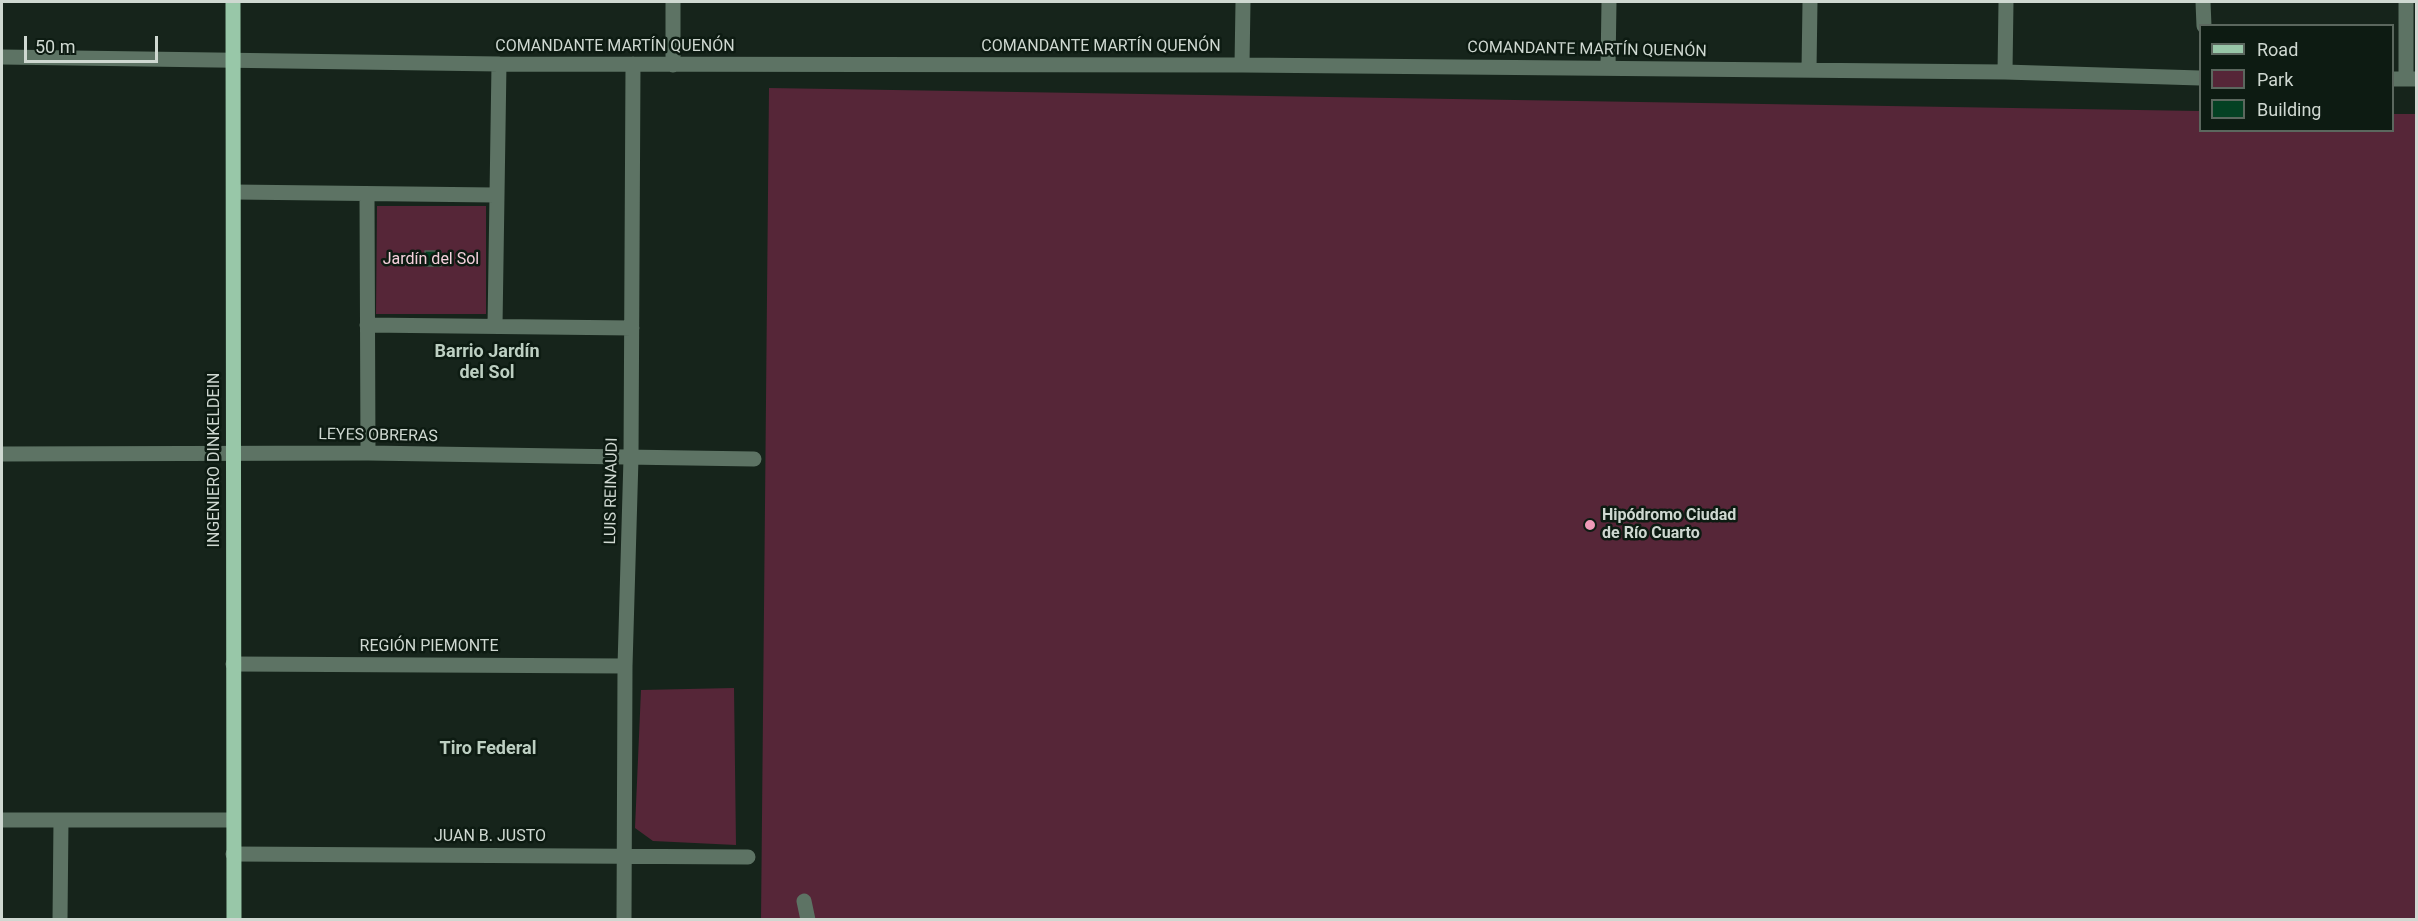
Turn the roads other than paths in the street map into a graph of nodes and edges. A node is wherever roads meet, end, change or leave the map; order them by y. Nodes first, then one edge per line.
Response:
1 (233, 2) edge
2 (673, 2) edge
3 (1243, 2) edge
4 (1609, 2) edge
5 (1810, 2) edge
6 (2006, 2) edge
7 (2203, 2) edge
8 (2406, 2) edge
9 (2204, 24) edge
10 (2, 57) edge
11 (234, 62) junction
12 (498, 64) junction
13 (633, 64) junction
14 (673, 65) junction
15 (1242, 65) junction
16 (1608, 68) junction
17 (1809, 70) junction
18 (2005, 72) junction
19 (2199, 78) edge
20 (2405, 79) edge
21 (234, 192) junction
22 (495, 195) junction
23 (367, 196) junction
24 (367, 326) junction
25 (495, 326) junction
26 (632, 328) junction
27 (368, 453) junction
28 (2, 454) edge
29 (232, 454) junction
30 (631, 458) junction
31 (754, 459) dead end
32 (233, 664) junction
33 (625, 666) junction
34 (2, 820) edge
35 (61, 820) junction
36 (232, 820) junction
37 (233, 854) junction
38 (625, 855) junction
39 (748, 856) dead end
40 (804, 901) dead end
41 (60, 920) edge
42 (234, 920) edge
43 (624, 920) edge
44 (808, 920) edge

1 - 11 main road, INGENIERO DINKELDEIN
2 - 14 street
3 - 15 street
4 - 16 street
5 - 17 street
6 - 18 street
7 - 9 street
8 - 20 street
10 - 11 street, COMANDANTE MARTÍN QUENÓN
11 - 12 street, COMANDANTE MARTÍN QUENÓN
11 - 21 main road, INGENIERO DINKELDEIN
12 - 13 street, COMANDANTE MARTÍN QUENÓN
12 - 22 street
13 - 14 street, COMANDANTE MARTÍN QUENÓN
13 - 26 street, LUIS REINAUDI
14 - 15 street, COMANDANTE MARTÍN QUENÓN
15 - 16 street, COMANDANTE MARTÍN QUENÓN
16 - 17 street, COMANDANTE MARTÍN QUENÓN
17 - 18 street, COMANDANTE MARTÍN QUENÓN
18 - 19 street, COMANDANTE MARTÍN QUENÓN
21 - 23 street
21 - 29 main road, INGENIERO DINKELDEIN
22 - 23 street
22 - 25 street
23 - 24 street
24 - 25 street
24 - 27 street
25 - 26 street
26 - 30 street, LUIS REINAUDI
27 - 29 street, LEYES OBRERAS
27 - 30 street, LEYES OBRERAS
28 - 29 street, LEYES OBRERAS
29 - 32 main road, INGENIERO DINKELDEIN
30 - 31 street, LEYES OBRERAS
30 - 33 street, LUIS REINAUDI
32 - 33 street, REGIÓN PIEMONTE
32 - 36 main road, INGENIERO DINKELDEIN
33 - 38 street, LUIS REINAUDI
34 - 35 street
35 - 36 street
35 - 41 street
36 - 37 main road, INGENIERO DINKELDEIN
37 - 38 street, JUAN B. JUSTO
37 - 42 main road, INGENIERO DINKELDEIN
38 - 39 street, JUAN B. JUSTO
38 - 43 street, LUIS REINAUDI
40 - 44 street

